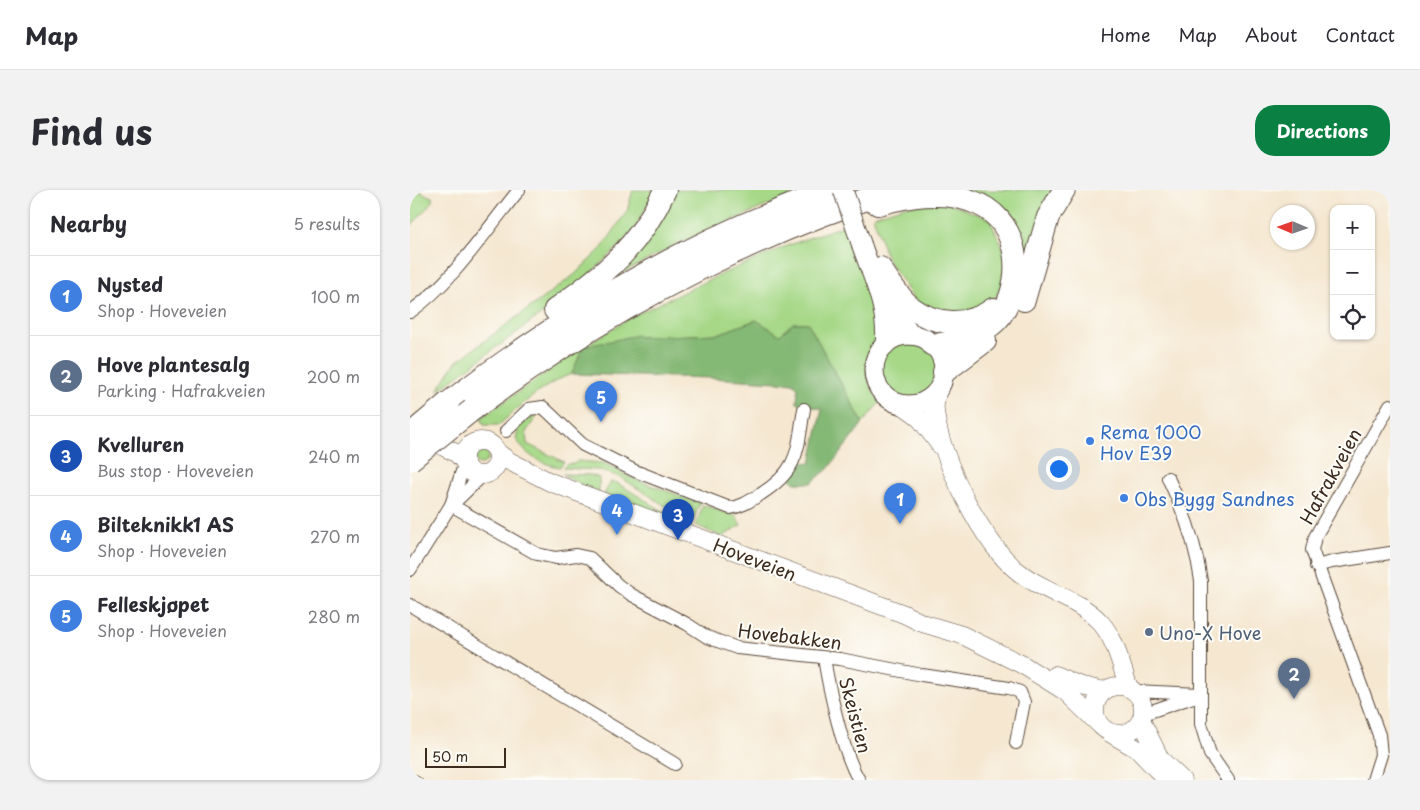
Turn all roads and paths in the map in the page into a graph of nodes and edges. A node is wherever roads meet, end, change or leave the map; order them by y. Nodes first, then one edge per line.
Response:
1 (519, 190) edge
2 (665, 190) edge
3 (834, 190) edge
4 (843, 190) edge
5 (855, 190) edge
6 (894, 190) edge
7 (1064, 190) edge
8 (816, 219) junction
9 (867, 244) junction
10 (880, 268) junction
11 (1008, 298) junction
12 (410, 312) edge
13 (911, 335) junction
14 (885, 344) junction
15 (933, 344) junction
16 (941, 382) junction
17 (448, 403) junction
18 (900, 404) junction
19 (1390, 405) edge
20 (804, 408) dead end
21 (410, 426) edge
22 (410, 431) edge
23 (506, 431) dead end
24 (410, 435) edge
25 (479, 441) junction
26 (945, 451) junction
27 (498, 453) junction
28 (410, 460) edge
29 (465, 462) junction
30 (487, 473) junction
31 (1168, 478) dead end
32 (550, 482) junction
33 (451, 505) junction
34 (1390, 553) edge
35 (1316, 566) junction
36 (410, 570) edge
37 (410, 605) edge
38 (904, 614) junction
39 (1112, 639) junction
40 (824, 658) junction
41 (1106, 689) junction
42 (1131, 689) junction
43 (1200, 694) junction
44 (1142, 717) junction
45 (1104, 728) junction
46 (1016, 743) dead end
47 (675, 764) dead end
48 (859, 780) edge
49 (1167, 780) edge
50 (1182, 780) edge
51 (1228, 780) edge
52 (1373, 780) edge

1 - 12 street
2 - 17 highway
3 - 17 highway
4 - 9 main road, bridge
5 - 9 main road
6 - 8 highway
7 - 16 highway
8 - 11 highway
8 - 28 highway, bridge
9 - 10 main road
9 - 14 main road
10 - 11 highway
10 - 13 main road
11 - 15 highway
13 - 14 main road
13 - 15 main road
14 - 18 main road
15 - 16 main road
16 - 18 main road
16 - 26 main road
17 - 24 highway, bridge
18 - 26 main road
19 - 35 street, Hafrakveien
20 - 23 street
21 - 25 main road
22 - 29 main road
25 - 27 main road
25 - 29 main road
26 - 39 main road
27 - 30 main road
27 - 32 main road, Hoveveien
29 - 30 main road
29 - 33 street
30 - 32 main road, Hoveveien
30 - 33 street
31 - 43 street
32 - 38 main road, Hoveveien
33 - 36 street
33 - 40 street, Hovebakken
34 - 35 street
35 - 52 street, Hafrakveien
37 - 47 street
38 - 41 main road, Hoveveien
38 - 45 main road, Hoveveien
39 - 41 main road
39 - 42 main road
40 - 46 street, Hovebakken
40 - 48 street, Skeistien
41 - 42 main road
41 - 45 main road
42 - 43 street
42 - 44 main road
43 - 44 street
43 - 51 street
44 - 45 main road
44 - 50 main road
45 - 49 main road, Hoveveien

